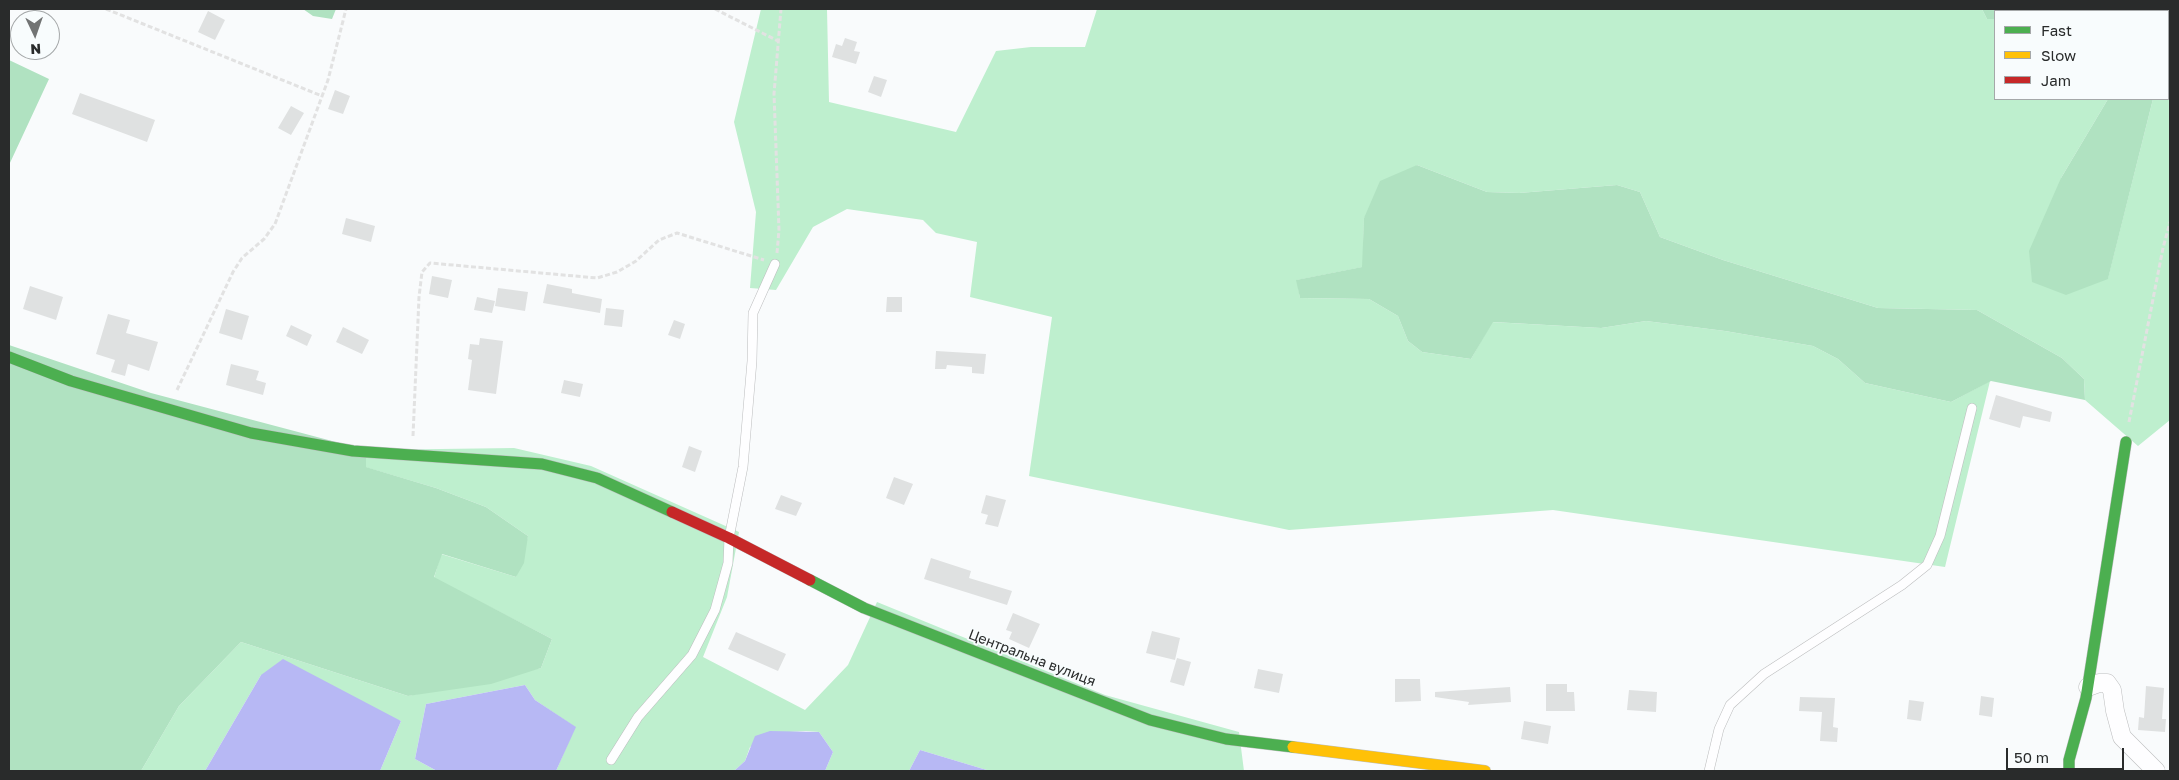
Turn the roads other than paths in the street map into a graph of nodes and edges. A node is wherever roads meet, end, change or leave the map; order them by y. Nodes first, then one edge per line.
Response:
1 (775, 264) road end
2 (9, 357) edge
3 (1972, 408) dead end
4 (2126, 442) road end
5 (729, 538) junction
6 (2088, 687) junction
7 (611, 760) dead end
8 (1485, 771) edge
9 (1709, 771) edge
10 (2069, 771) edge
11 (2156, 771) edge

1 - 5 lane
2 - 5 main road, Центральна вулиця
3 - 9 lane
4 - 6 main road
5 - 7 lane
5 - 8 main road, Центральна вулиця
6 - 10 main road
6 - 11 street

